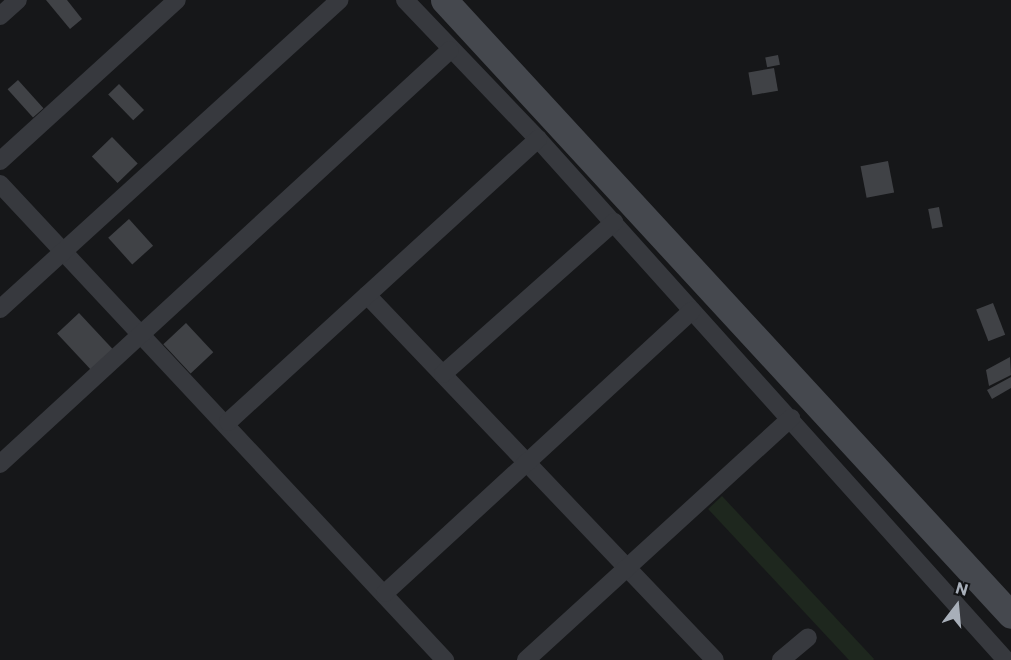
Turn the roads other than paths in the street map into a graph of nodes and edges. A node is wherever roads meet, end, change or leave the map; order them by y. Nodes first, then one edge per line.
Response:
1 (18, 0) edge
2 (177, 0) edge
3 (340, 0) edge
4 (405, 0) edge
5 (444, 0) edge
6 (0, 16) edge
7 (450, 50) junction
8 (538, 139) junction
9 (0, 161) edge
10 (0, 184) edge
11 (614, 222) junction
12 (63, 251) junction
13 (367, 295) junction
14 (0, 309) edge
15 (692, 311) junction
16 (142, 335) junction
17 (443, 374) junction
18 (791, 418) junction
19 (228, 422) junction
20 (0, 464) edge
21 (528, 464) junction
22 (628, 569) junction
23 (385, 593) junction
24 (1011, 615) edge
25 (808, 637) dead end
26 (445, 660) edge
27 (526, 660) edge
28 (715, 660) edge
29 (781, 660) edge
30 (1006, 660) edge

1 - 6 street
2 - 9 street
3 - 12 street
4 - 7 street
5 - 24 main road
7 - 8 street
7 - 16 street
8 - 11 street
8 - 13 street
10 - 12 street
11 - 15 street
11 - 17 street
12 - 14 street
12 - 16 street
13 - 17 street
13 - 19 street
15 - 18 street
15 - 21 street
16 - 19 street
16 - 20 street
17 - 21 street
18 - 22 street
18 - 30 street
19 - 23 street
21 - 22 street
21 - 23 street
22 - 27 street
22 - 28 street
23 - 26 street
25 - 29 street

